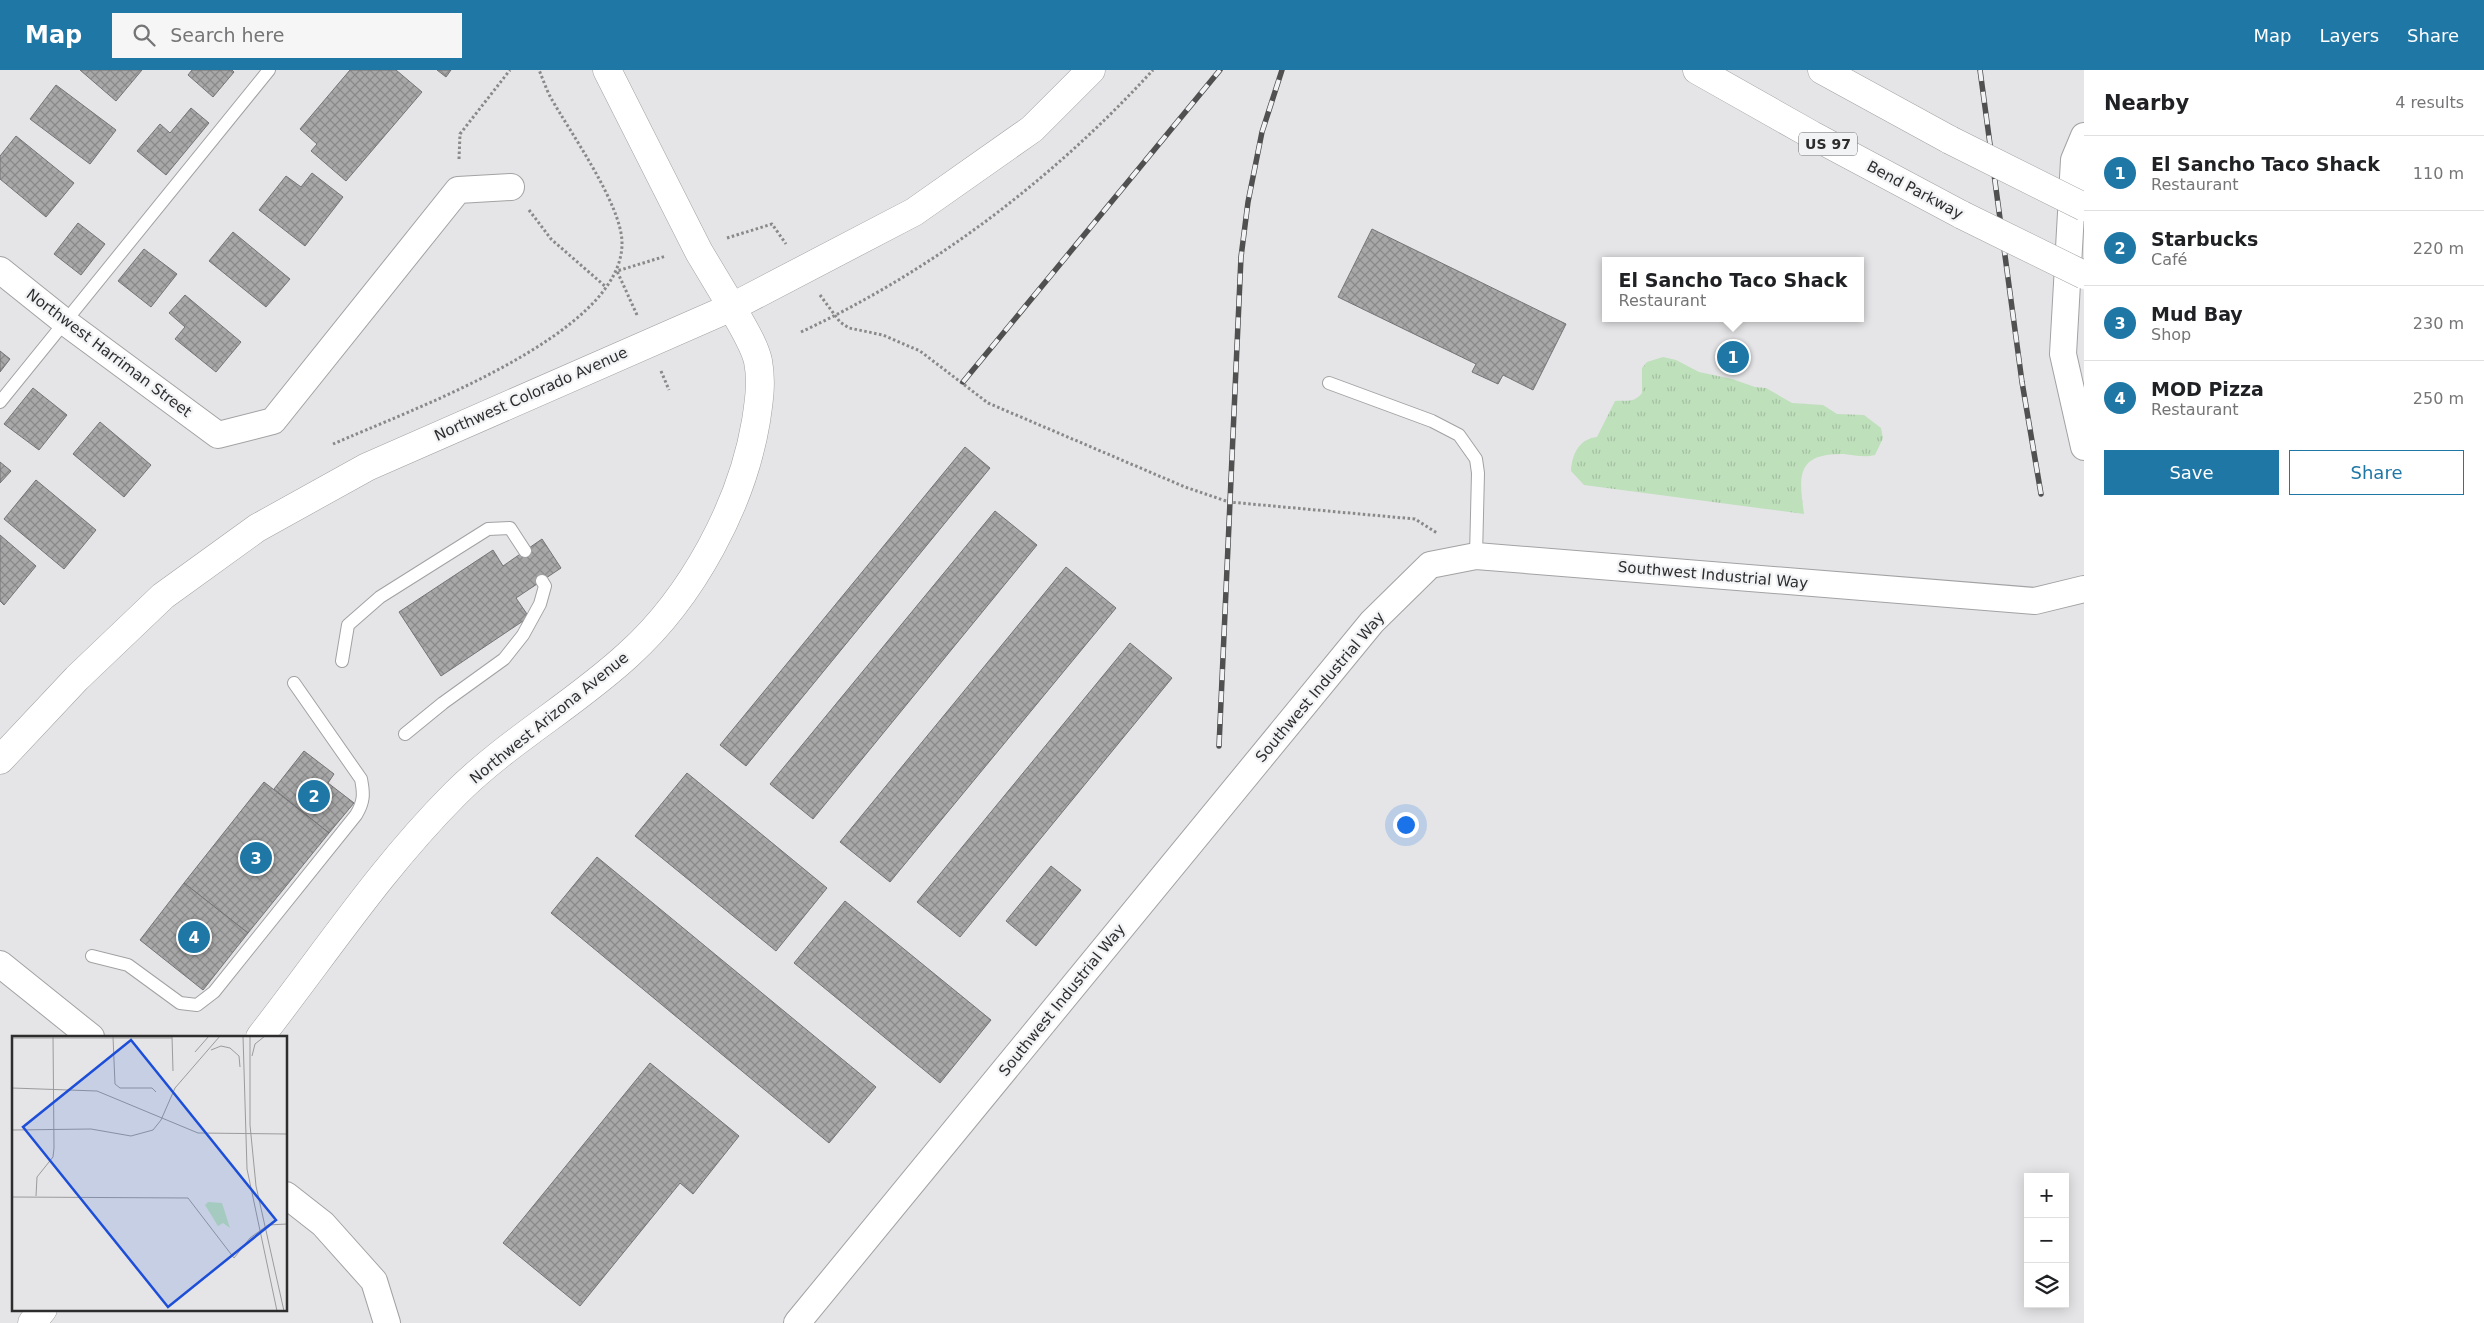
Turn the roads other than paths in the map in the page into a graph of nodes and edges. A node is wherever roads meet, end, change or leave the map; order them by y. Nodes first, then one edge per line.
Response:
1 (269, 70) edge
2 (607, 70) edge
3 (1091, 70) edge
4 (1697, 70) edge
5 (1822, 70) edge
6 (2084, 136) edge
7 (511, 187) road end
8 (2084, 207) edge
9 (0, 270) edge
10 (2084, 275) edge
11 (732, 307) junction
12 (65, 322) junction
13 (1329, 383) dead end
14 (0, 402) edge
15 (2084, 447) edge
16 (525, 551) dead end
17 (1476, 556) junction
18 (542, 581) dead end
19 (2084, 589) edge
20 (342, 661) dead end
21 (294, 683) dead end
22 (405, 734) dead end
23 (0, 760) edge
24 (92, 956) dead end
25 (0, 964) edge
26 (90, 1036) edge
27 (261, 1036) edge
28 (288, 1197) edge
29 (42, 1310) edge
30 (32, 1323) edge
31 (387, 1323) edge
32 (797, 1323) edge

1 - 12 lane
2 - 11 main road, Northwest Arizona Avenue
3 - 11 main road, Northwest Colorado Avenue
4 - 10 main road, Bend Parkway / US 97, bridge
5 - 8 main road, bridge
6 - 15 street
7 - 12 street, Northwest Harriman Street
9 - 12 street, Northwest Harriman Street
11 - 23 main road, Northwest Colorado Avenue
11 - 27 main road, Northwest Arizona Avenue
12 - 14 lane
13 - 17 lane
16 - 20 lane
17 - 19 street, Southwest Industrial Way
17 - 32 street, Southwest Industrial Way
18 - 22 lane
21 - 24 lane
25 - 26 street
28 - 31 street
29 - 30 main road

